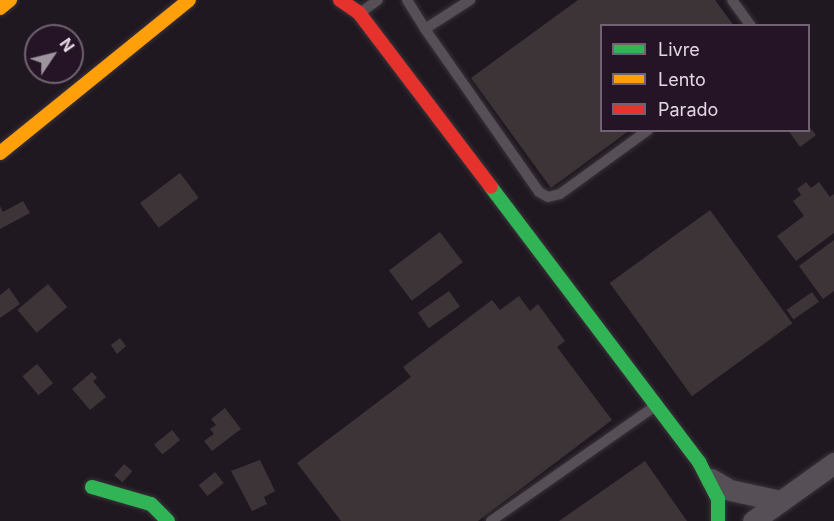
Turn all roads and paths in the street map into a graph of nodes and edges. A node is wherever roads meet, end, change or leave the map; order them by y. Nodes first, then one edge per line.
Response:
1 (10, 0) edge
2 (189, 0) edge
3 (340, 0) edge
4 (378, 0) edge
5 (407, 0) edge
6 (470, 0) edge
7 (732, 0) edge
8 (0, 8) edge
9 (359, 13) junction
10 (750, 24) edge
11 (425, 29) junction
12 (645, 132) edge
13 (0, 153) edge
14 (655, 406) junction
15 (834, 463) edge
16 (711, 479) junction
17 (92, 487) dead end
18 (781, 501) junction
19 (168, 521) edge
20 (491, 521) edge
21 (718, 521) edge
22 (753, 521) edge

1 - 8 main road
2 - 13 main road
3 - 9 main road
4 - 9 lane
5 - 11 lane
6 - 11 lane
7 - 10 lane
9 - 14 main road
11 - 12 lane
14 - 16 main road
14 - 20 lane
15 - 18 street
16 - 18 street
16 - 21 main road
17 - 19 main road
18 - 22 street

